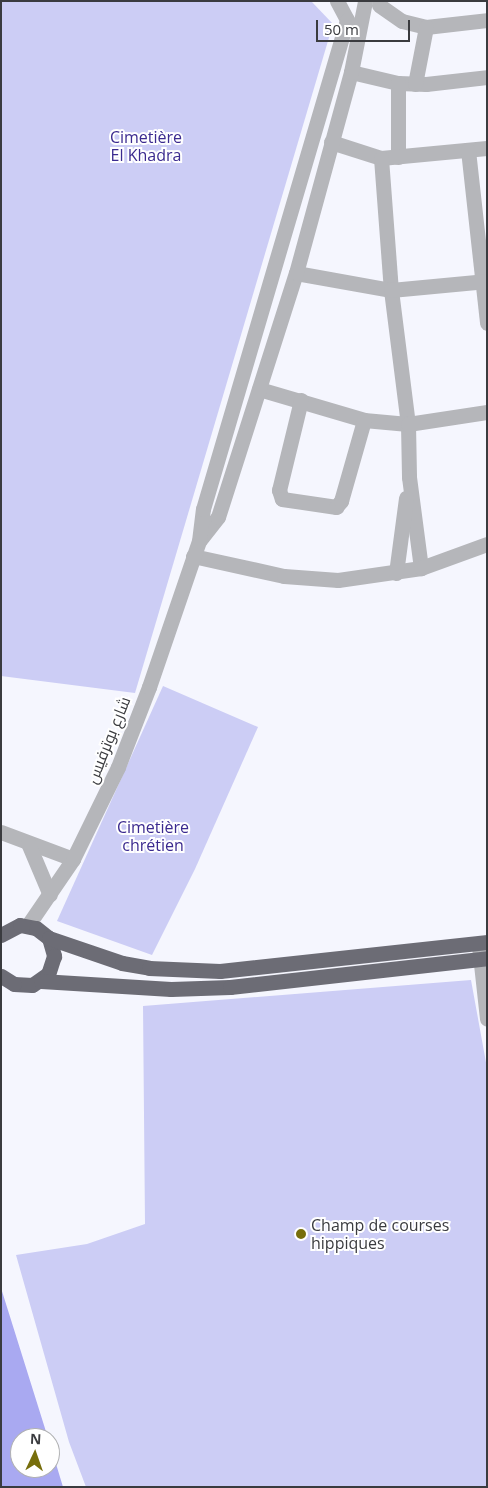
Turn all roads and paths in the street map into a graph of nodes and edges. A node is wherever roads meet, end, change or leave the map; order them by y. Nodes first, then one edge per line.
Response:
1 (338, 1) edge
2 (373, 5) edge
3 (347, 20) junction
4 (487, 20) edge
5 (426, 27) junction
6 (351, 72) junction
7 (487, 77) edge
8 (398, 83) junction
9 (415, 84) junction
10 (330, 142) junction
11 (487, 148) edge
12 (468, 150) junction
13 (398, 157) junction
14 (381, 158) junction
15 (296, 273) junction
16 (484, 281) edge
17 (391, 290) junction
18 (487, 323) edge
19 (259, 389) junction
20 (301, 400) junction
21 (487, 412) edge
22 (364, 420) junction
23 (408, 424) junction
24 (409, 477) junction
25 (199, 541) junction
26 (487, 544) edge
27 (193, 556) junction
28 (421, 568) junction
29 (396, 573) junction
30 (1, 832) edge
31 (28, 843) junction
32 (73, 860) junction
33 (50, 895) junction
34 (28, 925) junction
35 (1, 935) edge
36 (49, 938) junction
37 (482, 943) edge
38 (484, 958) edge
39 (1, 976) edge
40 (41, 981) junction
41 (487, 1019) edge

1 - 3 street
2 - 3 street
2 - 5 street
2 - 6 street
3 - 25 street
4 - 5 street
5 - 9 street
6 - 8 street
6 - 10 street
7 - 9 street
8 - 9 street
8 - 13 street
10 - 14 street
10 - 15 street
11 - 12 street
12 - 13 street
12 - 16 street
13 - 14 street
14 - 17 street
15 - 17 street
15 - 19 street
16 - 17 street
16 - 18 street
17 - 23 street
19 - 20 street
19 - 25 street
20 - 22 street
20 - 22 street
21 - 23 street
22 - 23 street
23 - 24 street
24 - 28 street
24 - 29 street
25 - 27 street, شارع بوترفيس
26 - 28 street
27 - 29 street
27 - 32 street, شارع بوترفيس
28 - 29 street
30 - 31 street
31 - 32 street
31 - 33 street
32 - 33 street, شارع بوترفيس
33 - 34 street, شارع بوترفيس
34 - 35 highway
34 - 36 highway
36 - 37 highway
36 - 40 highway
37 - 38 street
38 - 40 highway
38 - 41 street
39 - 40 highway

